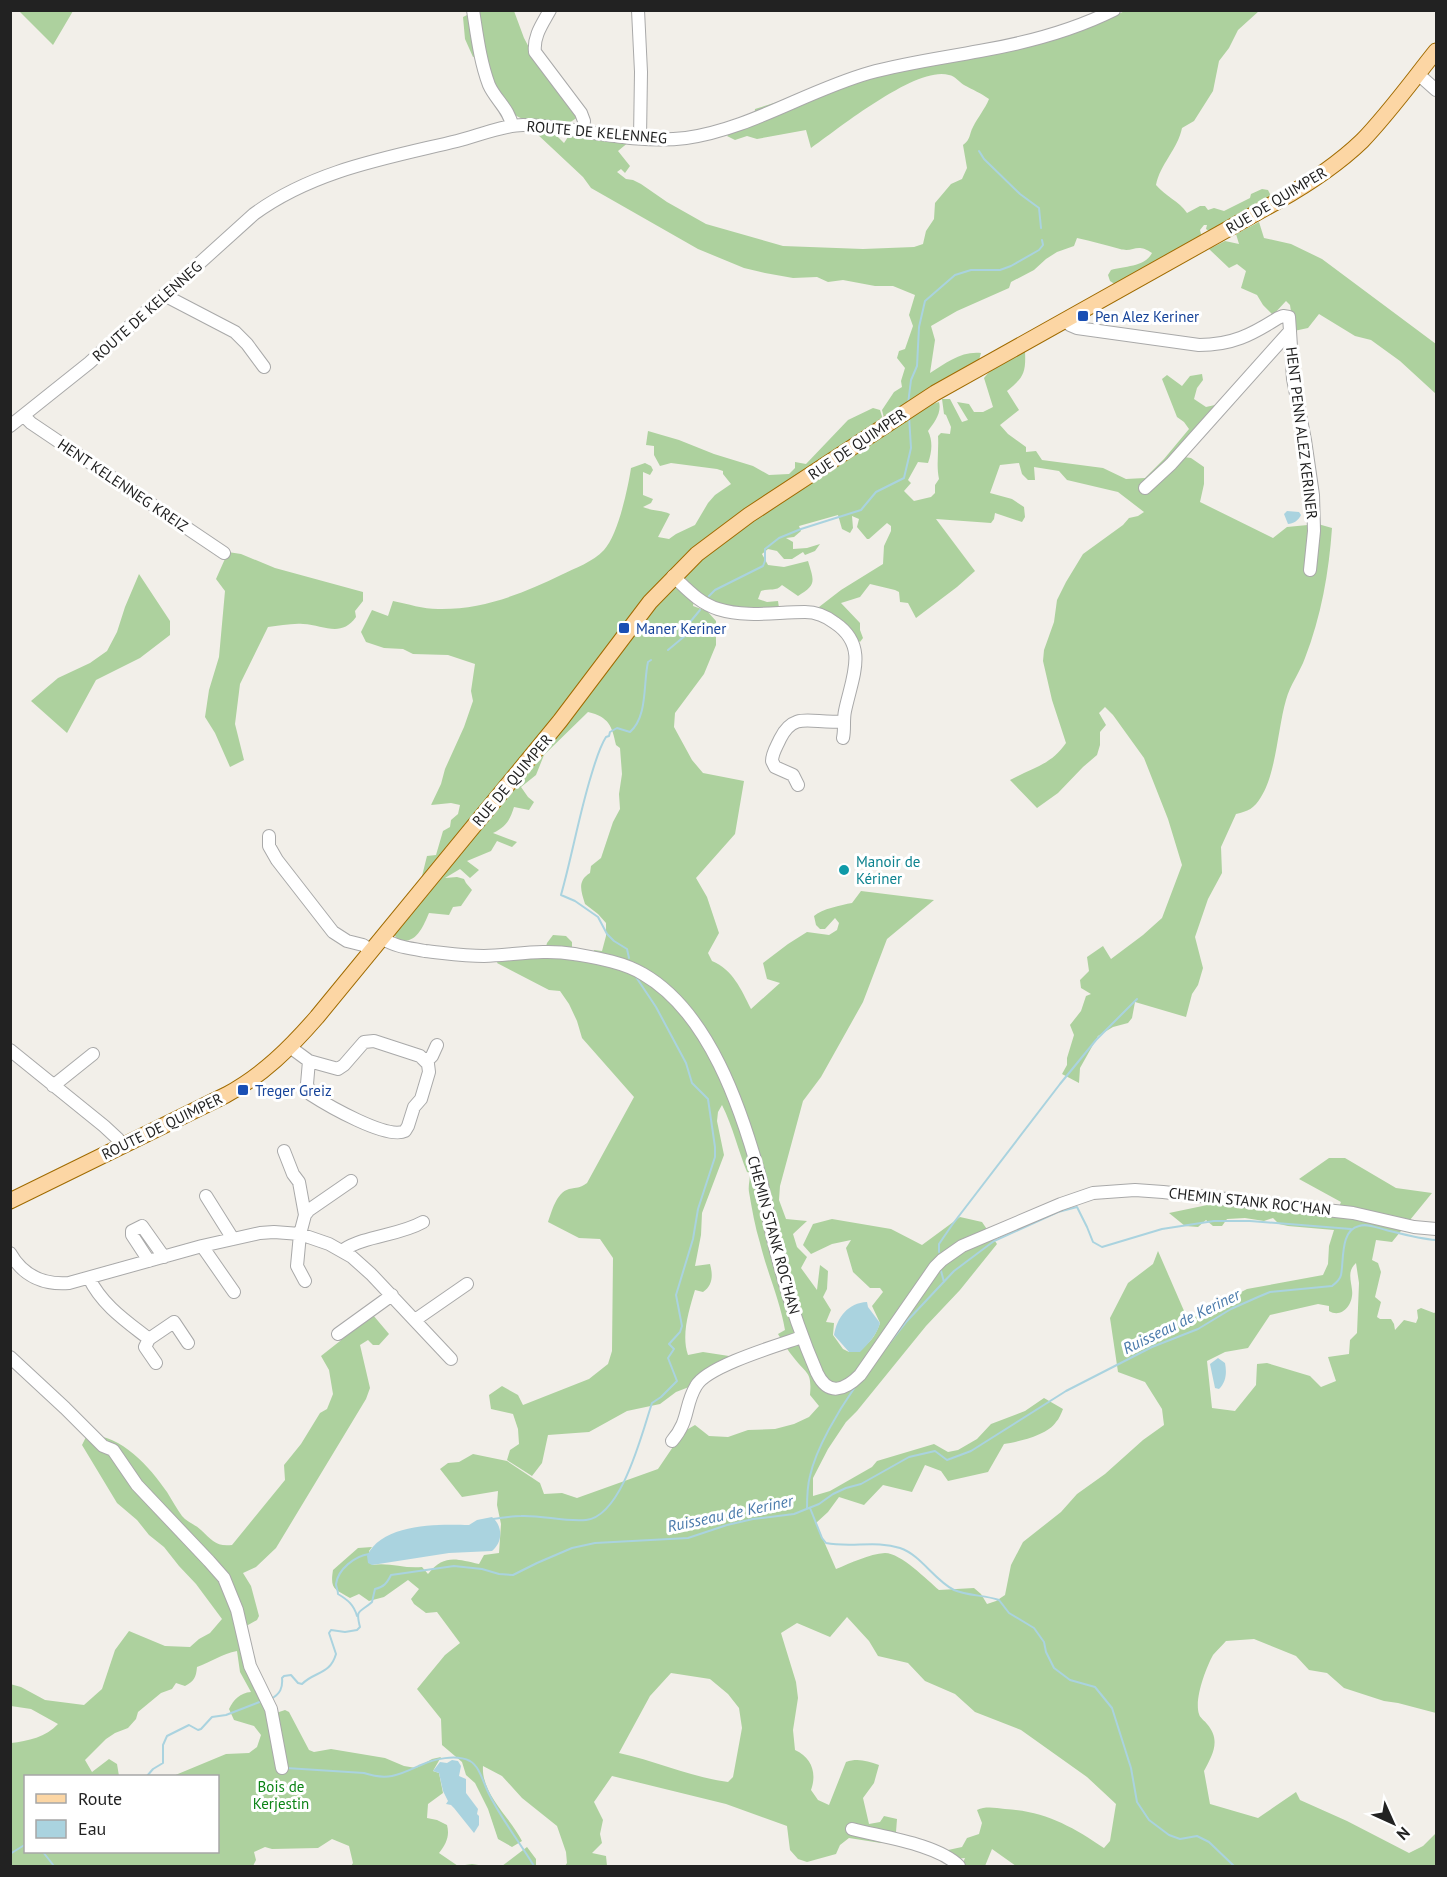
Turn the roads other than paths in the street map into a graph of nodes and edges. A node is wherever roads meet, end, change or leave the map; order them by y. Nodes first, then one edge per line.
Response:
1 (473, 10) edge
2 (550, 10) edge
3 (638, 10) edge
4 (1114, 10) edge
5 (1437, 51) edge
6 (1418, 74) junction
7 (1437, 90) edge
8 (512, 126) junction
9 (577, 130) junction
10 (640, 138) junction
11 (165, 295) junction
12 (1066, 319) junction
13 (1290, 331) junction
14 (264, 368) dead end
15 (24, 416) junction
16 (10, 426) edge
17 (1145, 488) dead end
18 (224, 553) dead end
19 (1310, 570) dead end
20 (673, 576) junction
21 (844, 721) junction
22 (843, 738) dead end
23 (798, 785) dead end
24 (269, 836) dead end
25 (382, 938) junction
26 (372, 951) junction
27 (437, 1045) dead end
28 (290, 1047) junction
29 (10, 1050) edge
30 (93, 1054) dead end
31 (309, 1061) junction
32 (427, 1061) junction
33 (53, 1086) junction
34 (122, 1146) junction
35 (284, 1151) dead end
36 (351, 1181) dead end
37 (206, 1196) dead end
38 (10, 1201) edge
39 (305, 1215) junction
40 (423, 1222) dead end
41 (1437, 1229) edge
42 (300, 1234) junction
43 (233, 1239) junction
44 (202, 1246) junction
45 (343, 1250) junction
46 (10, 1253) edge
47 (164, 1257) junction
48 (149, 1261) junction
49 (89, 1278) junction
50 (305, 1281) dead end
51 (467, 1284) dead end
52 (234, 1292) dead end
53 (392, 1295) junction
54 (415, 1320) junction
55 (338, 1334) dead end
56 (802, 1337) junction
57 (149, 1339) junction
58 (188, 1342) dead end
59 (10, 1357) edge
60 (451, 1359) dead end
61 (156, 1363) dead end
62 (672, 1441) dead end
63 (282, 1767) dead end
64 (852, 1829) dead end
65 (958, 1866) edge

1 - 8 street
2 - 9 street
3 - 10 street
4 - 10 street, ROUTE DE KELENNEG
5 - 6 main road, RUE DE QUIMPER
6 - 7 street
6 - 12 main road, RUE DE QUIMPER
8 - 9 street, ROUTE DE KELENNEG
8 - 11 street, ROUTE DE KELENNEG
9 - 10 street, ROUTE DE KELENNEG
11 - 14 street
11 - 15 street, ROUTE DE KELENNEG
12 - 13 street, HENT PENN ALEZ KERINER
12 - 20 main road, RUE DE QUIMPER
13 - 17 street, HENT PENN ALEZ KERINER
13 - 19 street, HENT PENN ALEZ KERINER
15 - 16 street, ROUTE DE KELENNEG
15 - 18 street, HENT KELENNEG KREIZ
20 - 21 street
20 - 25 main road, RUE DE QUIMPER
21 - 22 street
21 - 23 street
24 - 26 street
25 - 26 main road, RUE DE QUIMPER
25 - 56 street, CHEMIN STANK ROC'HAN
26 - 28 main road, ROUTE DE QUIMPER
27 - 32 street
28 - 31 street
28 - 34 main road, ROUTE DE QUIMPER
29 - 33 street
30 - 33 street
31 - 32 street
31 - 32 street
33 - 34 street
34 - 38 main road, ROUTE DE QUIMPER
35 - 39 street
36 - 39 street
37 - 43 street
39 - 42 street
40 - 45 street
41 - 56 street, CHEMIN STANK ROC'HAN
42 - 43 street
42 - 45 street
42 - 50 street
43 - 44 street
44 - 47 street
44 - 52 street
45 - 53 street
46 - 49 street
47 - 48 street
47 - 48 street
48 - 49 street
49 - 57 street
51 - 54 street
53 - 54 street
53 - 55 street
54 - 60 street
56 - 62 street
57 - 58 street
57 - 61 street
59 - 63 street
64 - 65 street

